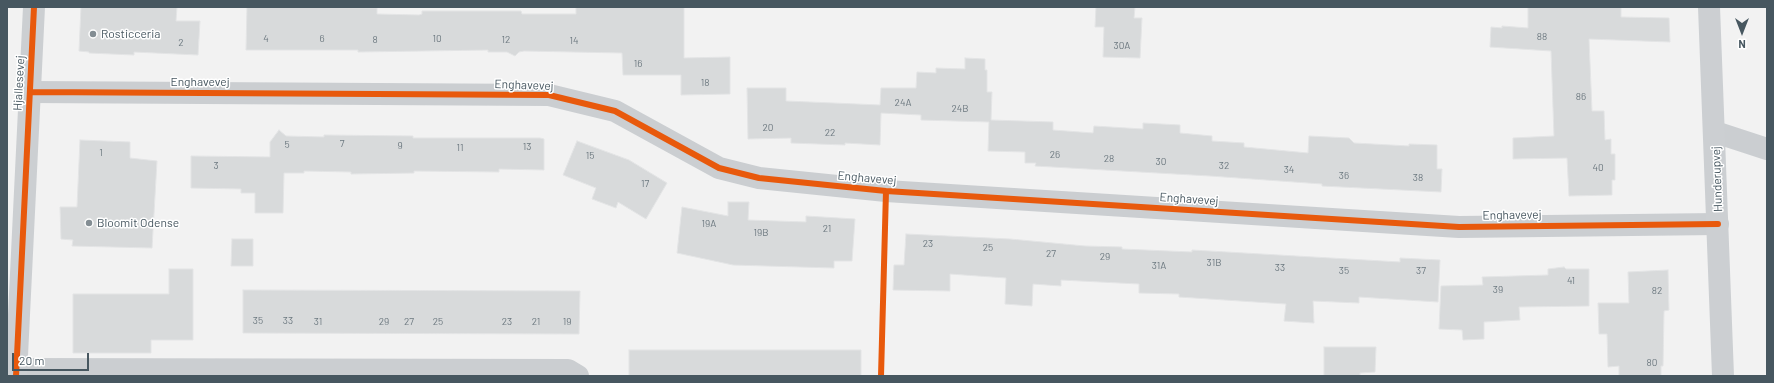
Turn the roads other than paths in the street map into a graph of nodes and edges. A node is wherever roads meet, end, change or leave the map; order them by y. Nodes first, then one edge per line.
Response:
1 (34, 7) edge
2 (1709, 7) edge
3 (30, 92) junction
4 (1715, 132) junction
5 (1767, 149) edge
6 (1718, 224) junction
7 (16, 373) edge
8 (578, 376) edge
9 (1723, 376) edge

1 - 3 street, Hjallesevej
2 - 4 street, Hunderupvej
3 - 6 street, Enghavevej
3 - 7 street, Hjallesevej
4 - 5 street
4 - 6 street, Hunderupvej
6 - 9 street, Hunderupvej
7 - 8 street

